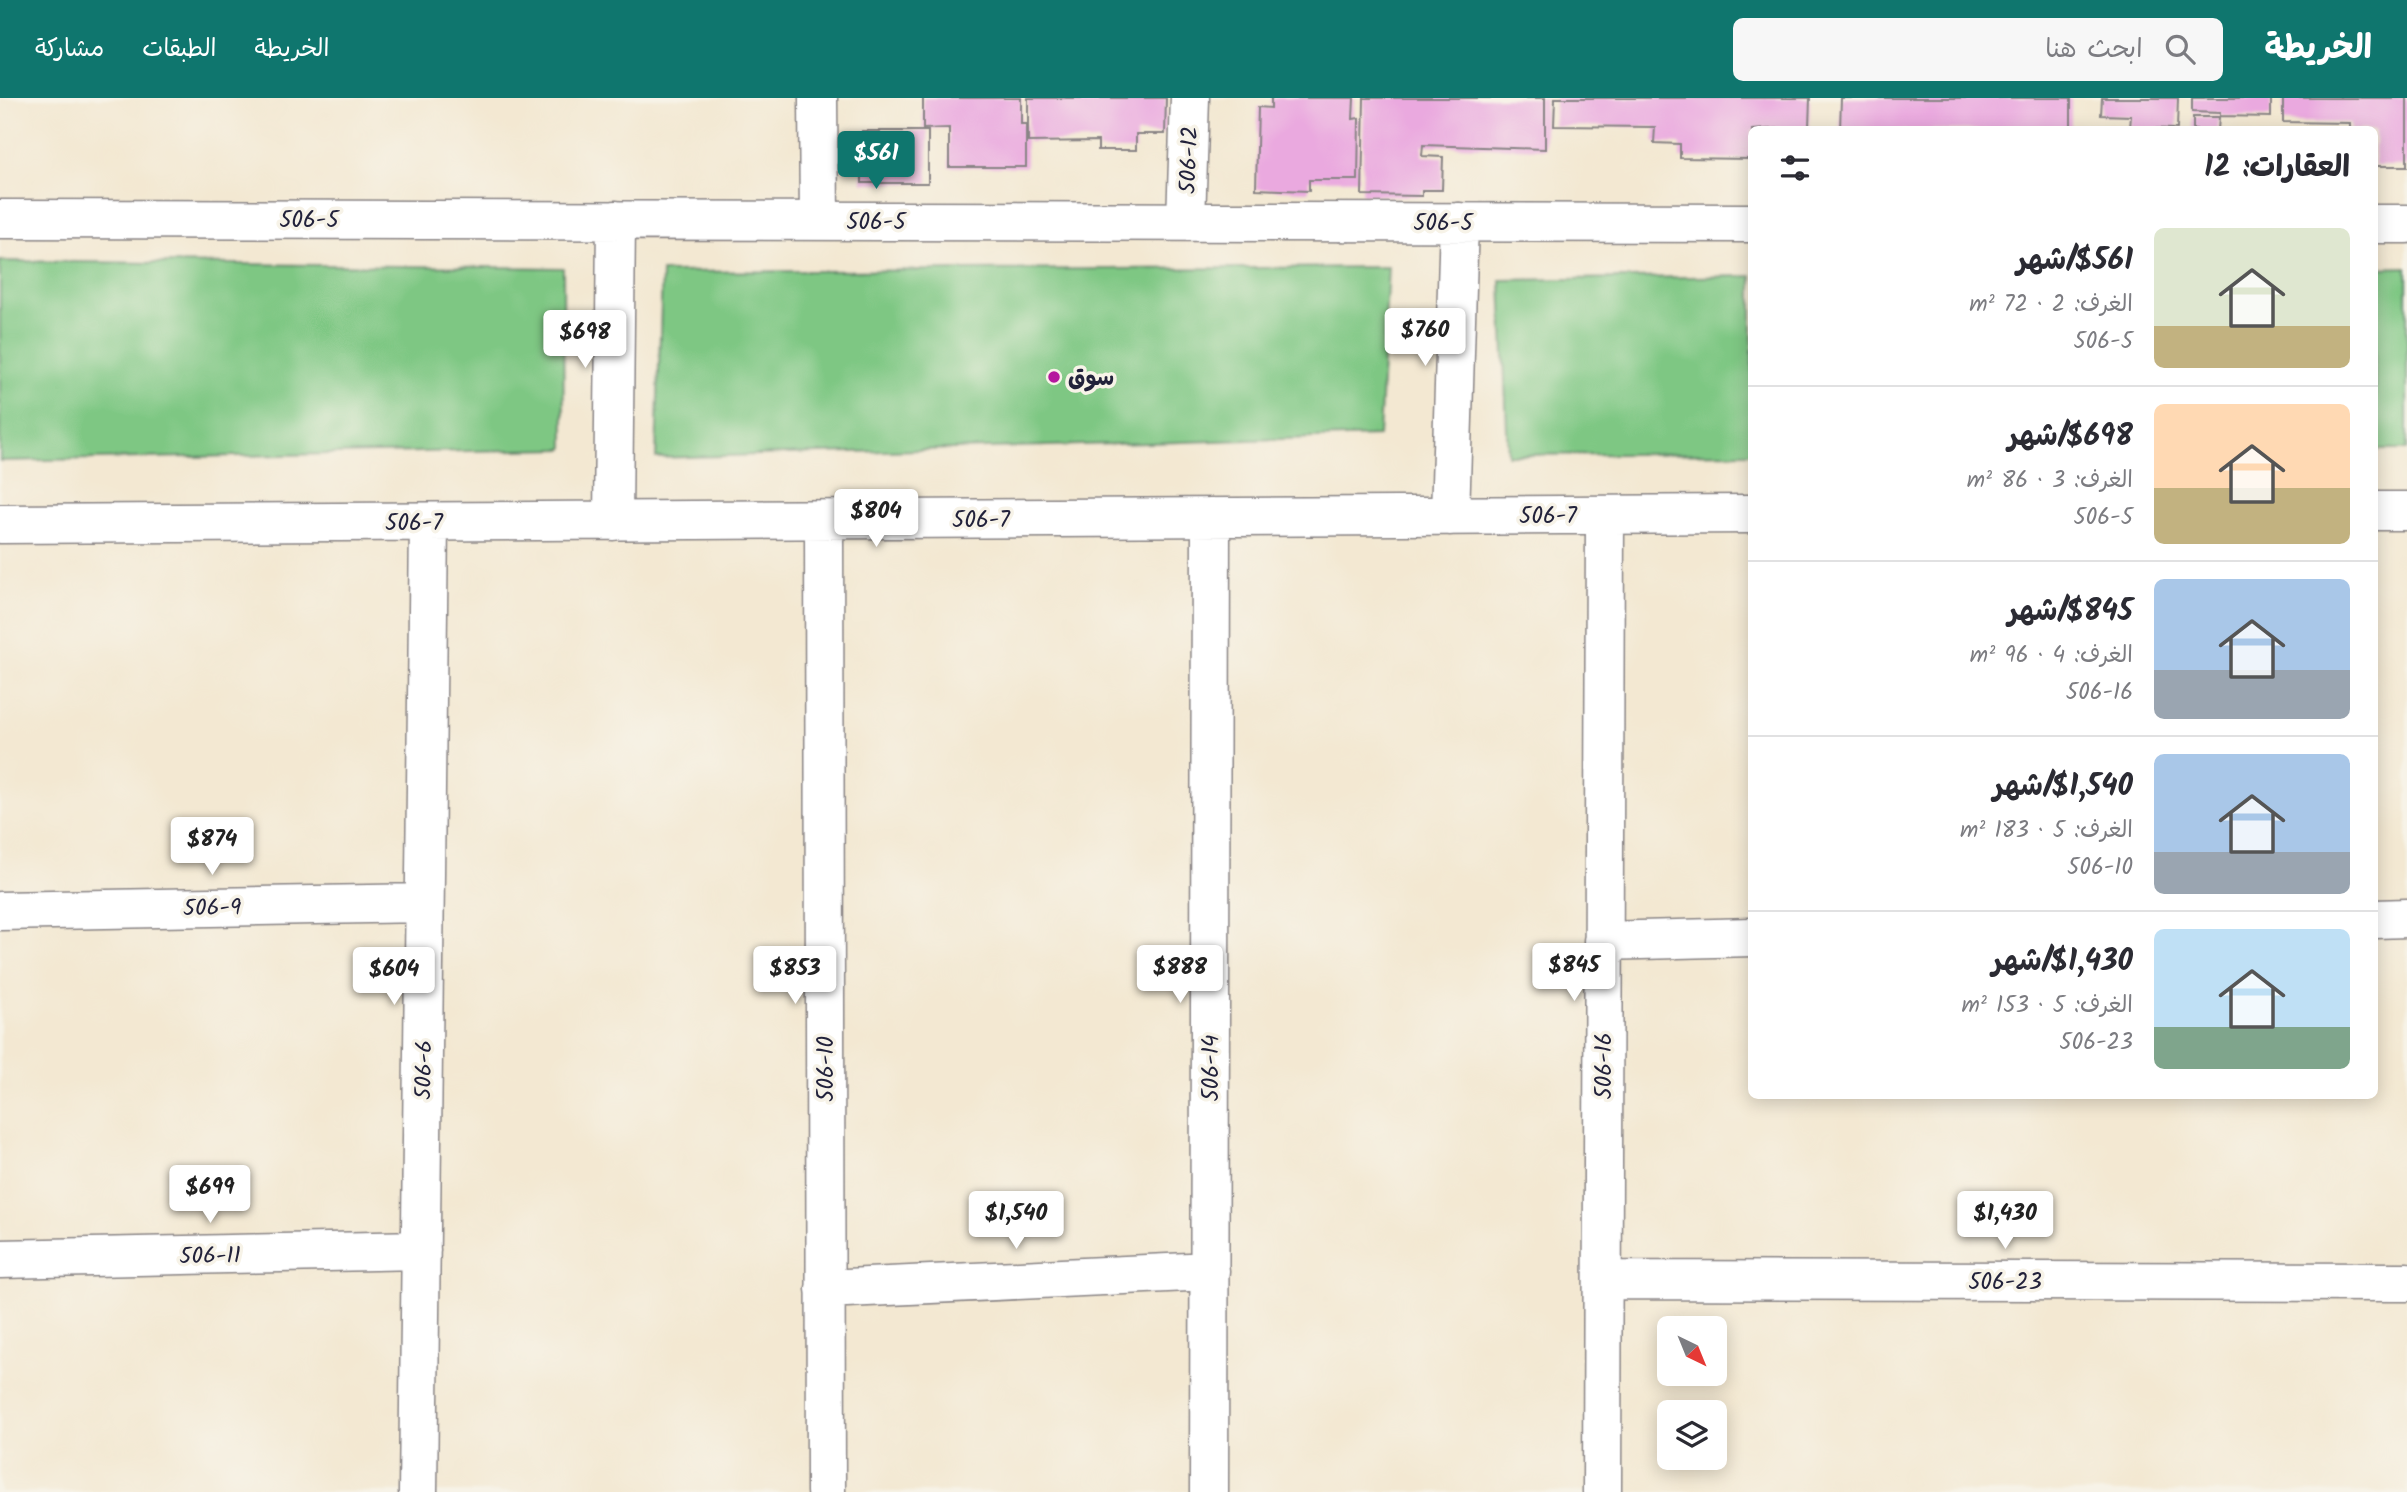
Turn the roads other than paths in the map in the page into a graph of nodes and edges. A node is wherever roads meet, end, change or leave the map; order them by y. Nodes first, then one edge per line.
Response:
1 (818, 98) edge
2 (1190, 98) edge
3 (0, 219) edge
4 (616, 220) junction
5 (819, 221) junction
6 (1186, 221) junction
7 (1459, 222) junction
8 (1748, 223) edge
9 (2378, 224) edge
10 (2407, 224) edge
11 (2378, 511) edge
12 (2407, 511) edge
13 (1748, 514) edge
14 (1605, 515) junction
15 (1450, 516) junction
16 (1211, 517) junction
17 (613, 520) junction
18 (824, 520) junction
19 (429, 522) junction
20 (0, 524) edge
21 (424, 904) junction
22 (0, 911) edge
23 (2407, 918) edge
24 (2378, 919) edge
25 (1748, 937) edge
26 (1603, 941) junction
27 (421, 1250) junction
28 (0, 1259) edge
29 (1210, 1271) junction
30 (1603, 1280) junction
31 (2407, 1282) edge
32 (825, 1289) junction
33 (418, 1492) edge
34 (825, 1492) edge
35 (1209, 1492) edge
36 (1602, 1492) edge

1 - 5 street
2 - 6 street, 506-12
3 - 4 street, 506-5
4 - 5 street, 506-5
4 - 17 street
5 - 6 street, 506-5
6 - 7 street, 506-5
7 - 8 street, 506-5
7 - 15 street
9 - 10 street
11 - 12 street
13 - 14 street, 506-7
14 - 15 street, 506-7
14 - 26 street, 506-16
15 - 16 street, 506-7
16 - 18 street, 506-7
16 - 29 street, 506-14
17 - 18 street, 506-7
17 - 19 street, 506-7
18 - 32 street, 506-10
19 - 20 street, 506-7
19 - 21 street, 506-6
21 - 22 street, 506-9
21 - 27 street, 506-6
23 - 24 street
25 - 26 street
26 - 30 street, 506-16
27 - 28 street, 506-11
27 - 33 street, 506-6
29 - 32 street
29 - 35 street, 506-14
30 - 31 street, 506-23
30 - 36 street, 506-16
32 - 34 street, 506-10

